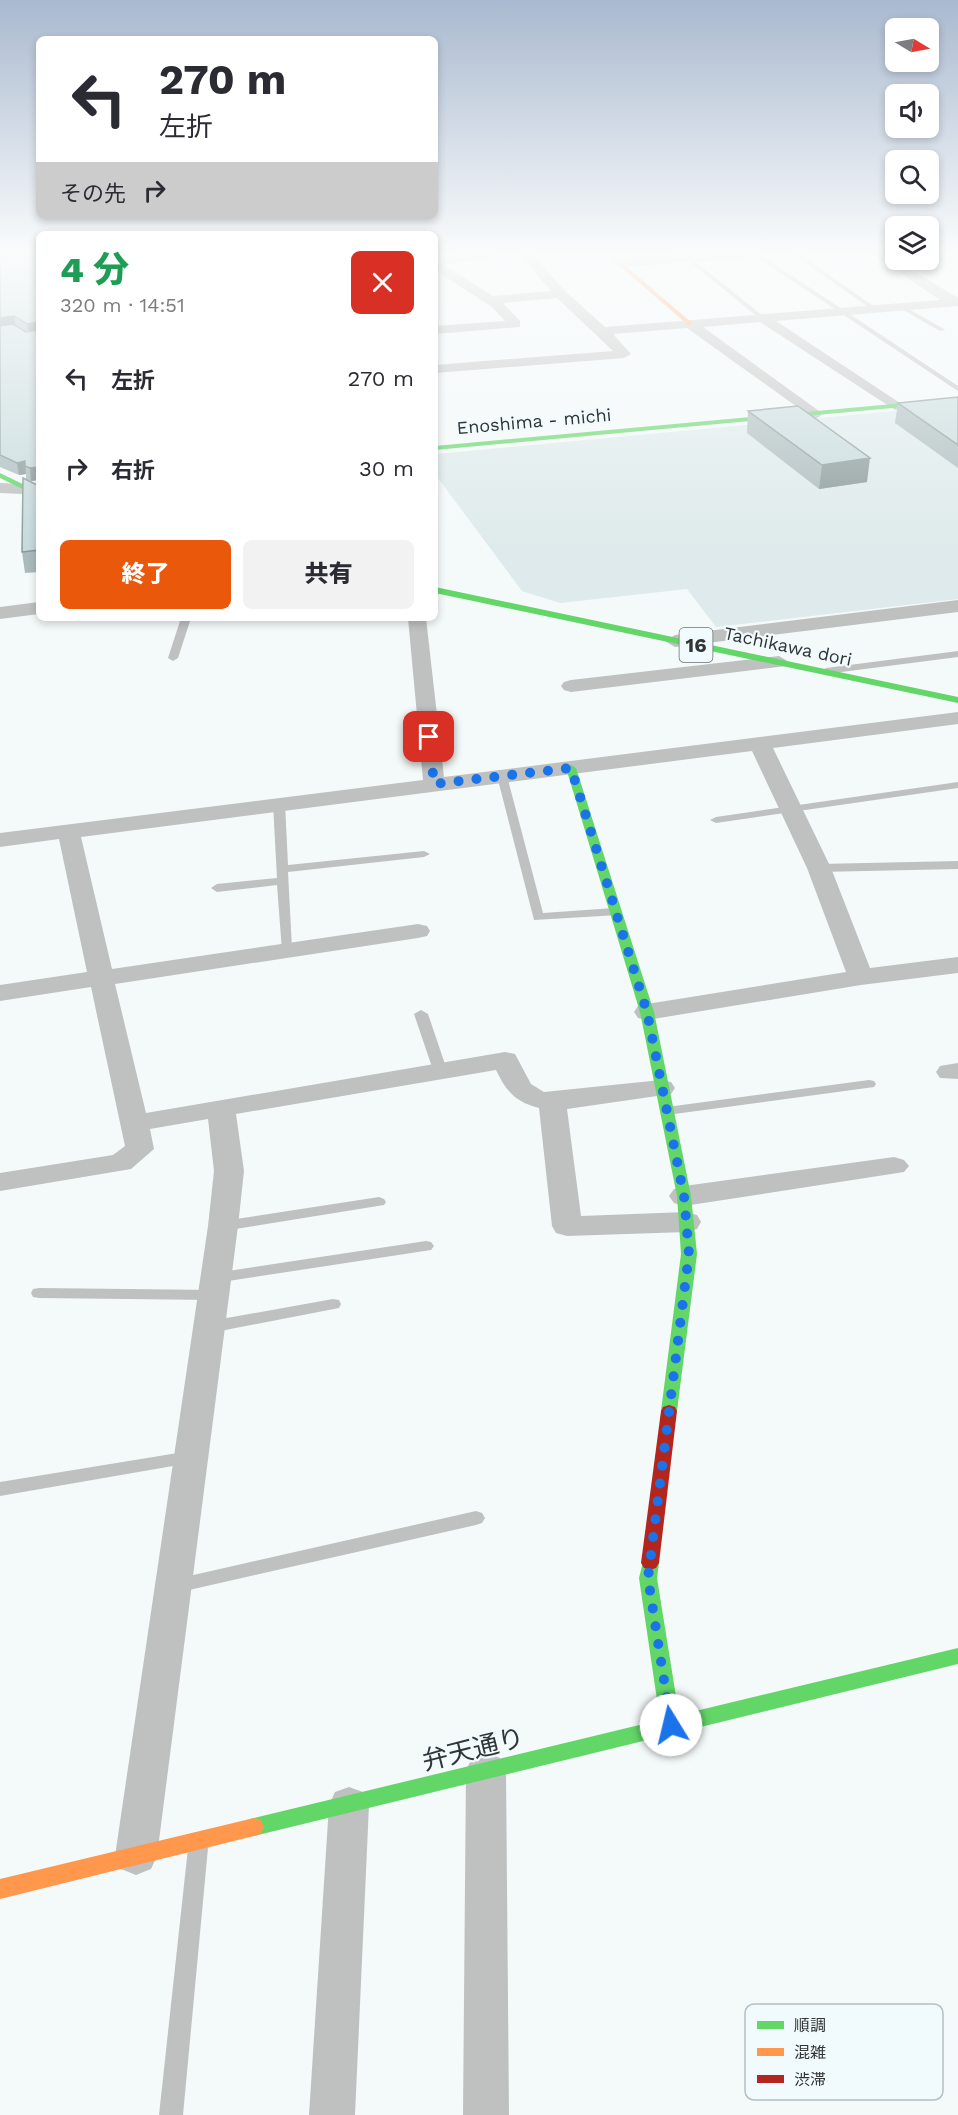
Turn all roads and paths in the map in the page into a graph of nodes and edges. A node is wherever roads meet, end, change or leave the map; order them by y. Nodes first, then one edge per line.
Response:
1 (623, 353) edge
2 (730, 353) edge
3 (815, 353) edge
4 (902, 353) edge
5 (438, 369) edge
6 (958, 389) edge
7 (958, 400) edge
8 (895, 406) junction
9 (814, 414) junction
10 (438, 448) edge
11 (0, 476) edge
12 (0, 488) edge
13 (31, 488) edge
14 (438, 591) edge
15 (958, 606) edge
16 (36, 608) edge
17 (0, 613) edge
18 (185, 621) edge
19 (417, 621) edge
20 (675, 641) junction
21 (958, 654) edge
22 (173, 658) dead end
23 (779, 662) junction
24 (822, 671) junction
25 (571, 686) dead end
26 (958, 699) edge
27 (958, 718) edge
28 (760, 744) junction
29 (571, 768) junction
30 (502, 776) junction
31 (434, 784) junction
32 (958, 785) edge
33 (279, 804) junction
34 (793, 808) junction
35 (716, 820) dead end
36 (68, 830) junction
37 (0, 840) edge
38 (424, 854) dead end
39 (958, 865) edge
40 (819, 868) junction
41 (282, 875) junction
42 (217, 888) dead end
43 (614, 912) junction
44 (418, 931) dead end
45 (286, 948) junction
46 (958, 965) edge
47 (861, 976) junction
48 (101, 979) junction
49 (0, 993) edge
50 (647, 1012) junction
51 (421, 1014) dead end
52 (440, 1070) junction
53 (869, 1084) dead end
54 (664, 1100) junction
55 (552, 1102) junction
56 (221, 1107) junction
57 (135, 1123) junction
58 (894, 1166) dead end
59 (0, 1182) edge
60 (379, 1202) dead end
61 (685, 1209) junction
62 (223, 1226) junction
63 (426, 1246) dead end
64 (39, 1293) dead end
65 (213, 1300) junction
66 (333, 1304) dead end
67 (190, 1457) junction
68 (0, 1490) edge
69 (476, 1518) dead end
70 (175, 1586) junction
71 (958, 1656) edge
72 (671, 1725) junction
73 (486, 1770) junction
74 (349, 1805) junction
75 (198, 1841) junction
76 (136, 1856) junction
77 (0, 1889) edge
78 (171, 2115) edge
79 (332, 2115) edge
80 (486, 2115) edge

1 - 5 street
2 - 9 street
3 - 8 street
4 - 6 lane
7 - 8 street, Enoshima - michi
8 - 9 street, Enoshima - michi
9 - 10 street, Enoshima - michi
11 - 13 street
12 - 13 street
14 - 20 street, Tachikawa dori / 16
15 - 20 street
16 - 17 street
18 - 22 lane
19 - 31 street
20 - 23 street, Tachikawa dori / 16
21 - 24 lane
23 - 24 street, Tachikawa dori / 16
23 - 25 street
24 - 26 street, Tachikawa dori / 16
27 - 28 street
28 - 29 street
28 - 34 street
29 - 30 street
29 - 43 street
30 - 31 street
30 - 43 lane
31 - 33 street
32 - 34 lane
33 - 36 street
33 - 41 lane
34 - 35 lane
34 - 40 street
36 - 37 street
36 - 48 street
38 - 41 lane
39 - 40 lane
40 - 47 street
41 - 42 lane
41 - 45 lane
43 - 50 street
44 - 45 street
45 - 48 street
46 - 47 street
47 - 50 street
48 - 49 street
48 - 57 street
50 - 54 street
51 - 52 lane
52 - 55 street
52 - 56 street
53 - 54 lane
54 - 55 street
54 - 61 street
55 - 61 street
56 - 57 street
56 - 62 street
57 - 59 street
58 - 61 street
60 - 62 lane
61 - 72 street
62 - 65 street
63 - 65 lane
64 - 65 lane
65 - 66 lane
65 - 67 street
67 - 68 lane
67 - 70 street
69 - 70 lane
70 - 76 street
71 - 72 street, 弁天通り
72 - 73 street, 弁天通り
73 - 74 street, 弁天通り
73 - 80 street
74 - 75 street, 弁天通り
74 - 79 street
75 - 76 street, 弁天通り
75 - 78 lane
76 - 77 street, 弁天通り

